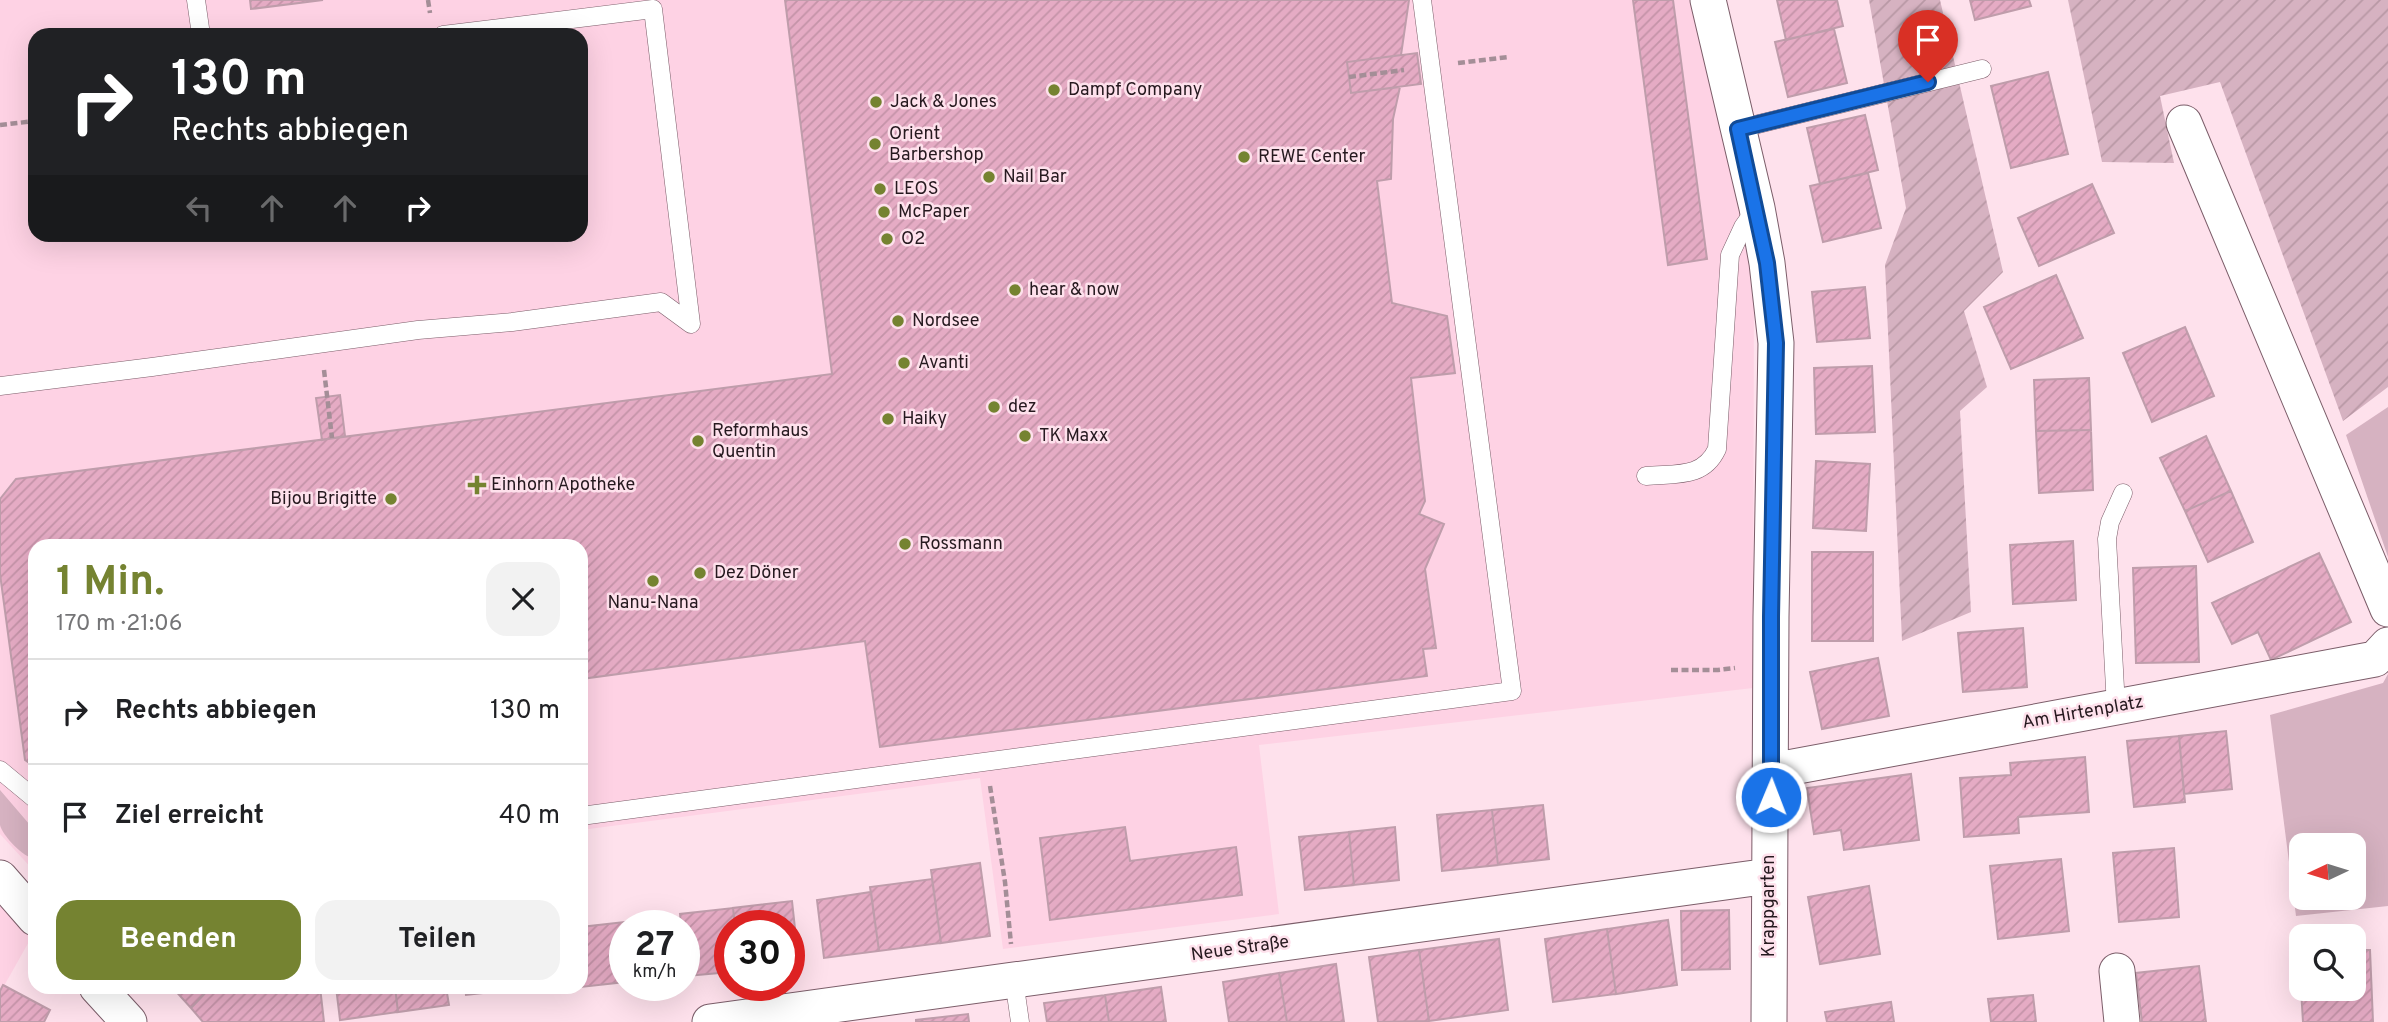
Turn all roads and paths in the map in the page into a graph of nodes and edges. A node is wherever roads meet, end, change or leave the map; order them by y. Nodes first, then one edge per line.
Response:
1 (196, 0) edge
2 (1422, 0) edge
3 (1708, 0) edge
4 (200, 28) edge
5 (500, 28) edge
6 (1982, 69) dead end
7 (28, 122) edge
8 (2184, 123) dead end
9 (0, 125) edge
10 (1738, 129) junction
11 (1757, 208) junction
12 (321, 343) junction
13 (0, 386) edge
14 (332, 438) dead end
15 (1646, 476) dead end
16 (2123, 493) dead end
17 (2388, 609) edge
18 (2388, 645) edge
19 (1742, 667) dead end
20 (1671, 670) dead end
21 (2116, 707) junction
22 (988, 762) junction
23 (0, 770) edge
24 (1771, 771) junction
25 (28, 793) edge
26 (588, 815) edge
27 (1769, 876) junction
28 (0, 878) edge
29 (28, 910) edge
30 (2117, 971) dead end
31 (1014, 980) junction
32 (103, 994) edge
33 (129, 1022) edge
34 (710, 1022) edge
35 (1020, 1022) edge
36 (1769, 1022) edge
37 (2122, 1022) edge

1 - 4 lane
2 - 22 lane
3 - 10 street, Krappgarten
5 - 12 lane
6 - 10 lane
7 - 9 path
8 - 17 street
10 - 11 street, Krappgarten
11 - 15 lane
11 - 24 street, Krappgarten
12 - 13 lane
12 - 14 path
16 - 21 lane
18 - 21 street, Am Hirtenplatz
19 - 20 path
21 - 24 street, Am Hirtenplatz
22 - 26 lane
22 - 31 path
23 - 25 lane
24 - 27 street, Krappgarten
27 - 31 street, Neue Straße
27 - 36 street, Krappgarten
28 - 29 street
30 - 37 street
31 - 34 street, Neue Straße
31 - 35 lane
32 - 33 street

